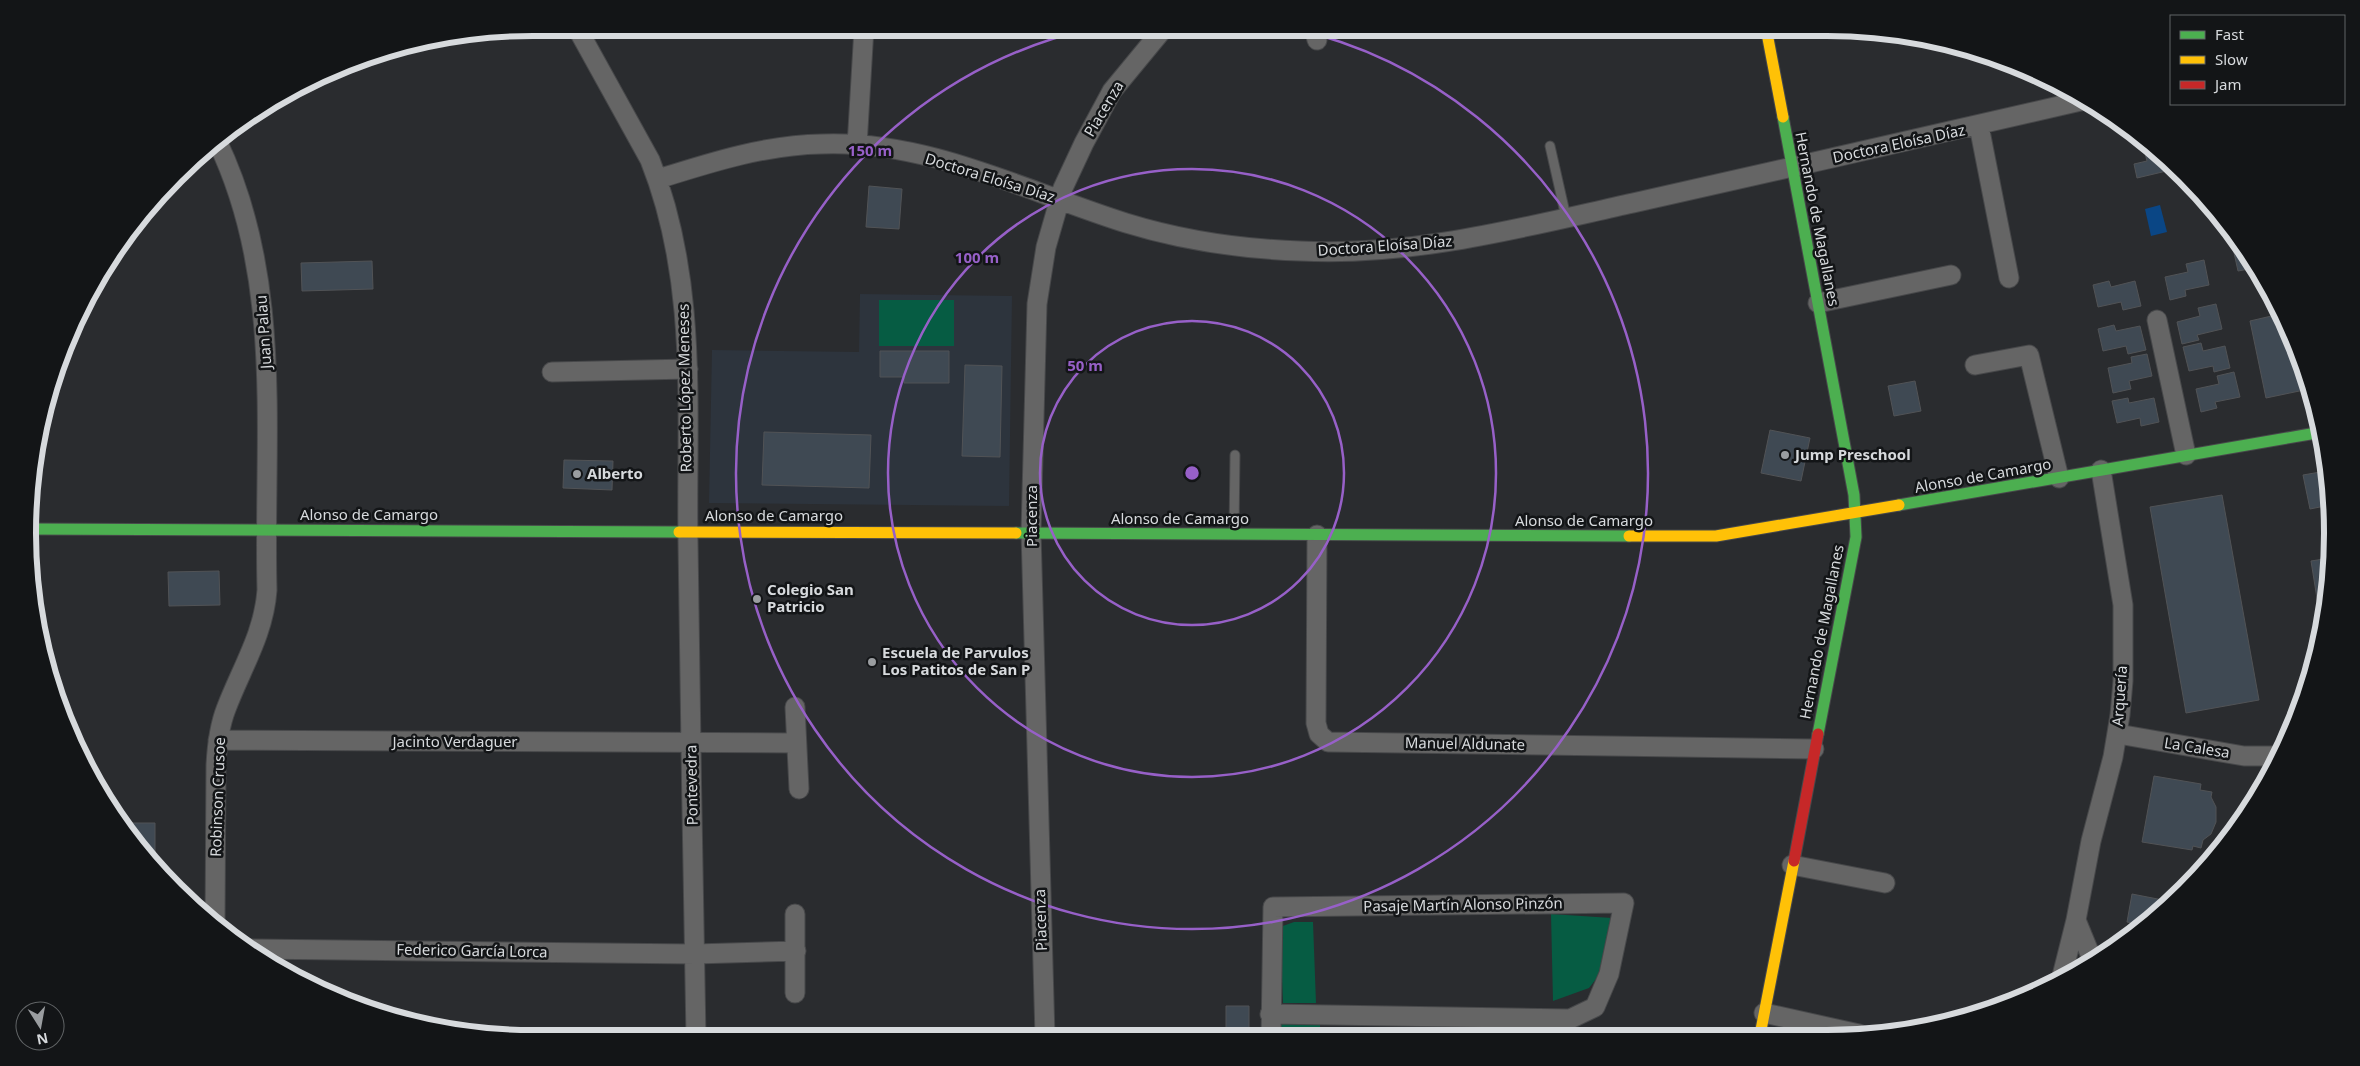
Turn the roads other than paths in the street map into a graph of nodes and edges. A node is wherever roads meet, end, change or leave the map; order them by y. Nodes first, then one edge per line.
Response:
1 (581, 36) edge
2 (864, 36) edge
3 (1157, 36) edge
4 (1770, 36) edge
5 (2073, 102) edge
6 (1978, 126) junction
7 (857, 146) junction
8 (1550, 146) dead end
9 (220, 148) edge
10 (1792, 167) junction
11 (658, 179) junction
12 (1058, 199) junction
13 (1566, 217) junction
14 (1951, 275) dead end
15 (2008, 278) dead end
16 (1818, 303) junction
17 (2157, 320) dead end
18 (1975, 365) dead end
19 (688, 369) junction
20 (552, 372) dead end
21 (2313, 433) edge
22 (1235, 455) dead end
23 (2186, 455) junction
24 (2101, 470) junction
25 (2059, 478) junction
26 (1855, 513) junction
27 (36, 528) edge
28 (266, 529) junction
29 (688, 531) junction
30 (1031, 532) junction
31 (1234, 534) junction
32 (1317, 535) junction
33 (795, 707) dead end
34 (2118, 734) junction
35 (218, 740) junction
36 (795, 742) junction
37 (691, 743) junction
38 (1814, 748) junction
39 (2271, 756) edge
40 (799, 789) dead end
41 (1792, 865) junction
42 (1885, 883) dead end
43 (215, 914) edge
44 (796, 914) dead end
45 (2076, 920) junction
46 (261, 948) edge
47 (796, 951) junction
48 (695, 954) junction
49 (2090, 954) edge
50 (2064, 970) edge
51 (795, 993) dead end
52 (1764, 1013) junction
53 (1270, 1014) junction
54 (1570, 1027) edge
55 (696, 1030) edge
56 (1045, 1030) edge
57 (1271, 1030) edge
58 (1761, 1030) edge
59 (1840, 1030) edge

1 - 11 street, Roberto López Meneses
2 - 7 street
3 - 12 street, Piacenza
4 - 10 street, Hernando de Magallanes
5 - 6 street, Doctora Eloísa Díaz
6 - 10 street, Doctora Eloísa Díaz
6 - 15 street
7 - 11 street, Doctora Eloísa Díaz
7 - 12 street, Doctora Eloísa Díaz
8 - 13 lane
9 - 28 street, Juan Palau
10 - 13 street, Doctora Eloísa Díaz
10 - 16 street, Hernando de Magallanes
11 - 19 street, Roberto López Meneses
12 - 13 street, Doctora Eloísa Díaz
12 - 30 street, Piacenza
14 - 16 street
16 - 26 street, Hernando de Magallanes
17 - 23 street
18 - 25 street
19 - 20 street
19 - 29 street, Roberto López Meneses
21 - 23 street, Alonso de Camargo
22 - 31 lane
23 - 24 street, Alonso de Camargo
24 - 25 street, Alonso de Camargo
24 - 34 street, Arquería
25 - 26 street, Alonso de Camargo
26 - 32 street, Alonso de Camargo
26 - 38 street, Hernando de Magallanes
27 - 28 street, Alonso de Camargo
28 - 29 street, Alonso de Camargo
28 - 35 street, Robinson Crusoe
29 - 30 street, Alonso de Camargo
29 - 37 street, Pontevedra
30 - 31 street, Alonso de Camargo
30 - 56 street, Piacenza
31 - 32 street, Alonso de Camargo
32 - 38 street, Manuel Aldunate
33 - 36 street
34 - 39 street, La Calesa
34 - 45 street, Arquería
35 - 37 street, Jacinto Verdaguer
35 - 43 street, Robinson Crusoe
36 - 37 street, Jacinto Verdaguer
36 - 40 street
37 - 48 street, Pontevedra
38 - 41 street, Hernando de Magallanes
41 - 42 street
41 - 52 street, Hernando de Magallanes
44 - 47 street
45 - 49 street
45 - 50 street, Arquería
46 - 48 street, Federico García Lorca
47 - 48 street, Federico García Lorca
47 - 51 street
48 - 55 street, Pontevedra
52 - 58 street, Hernando de Magallanes
52 - 59 street
53 - 54 street, Pasaje Martín Alonso Pinzón
53 - 54 street, Pasaje Martín Alonso Pinzón
53 - 57 street, Pasaje Martín Alonso Pinzón

